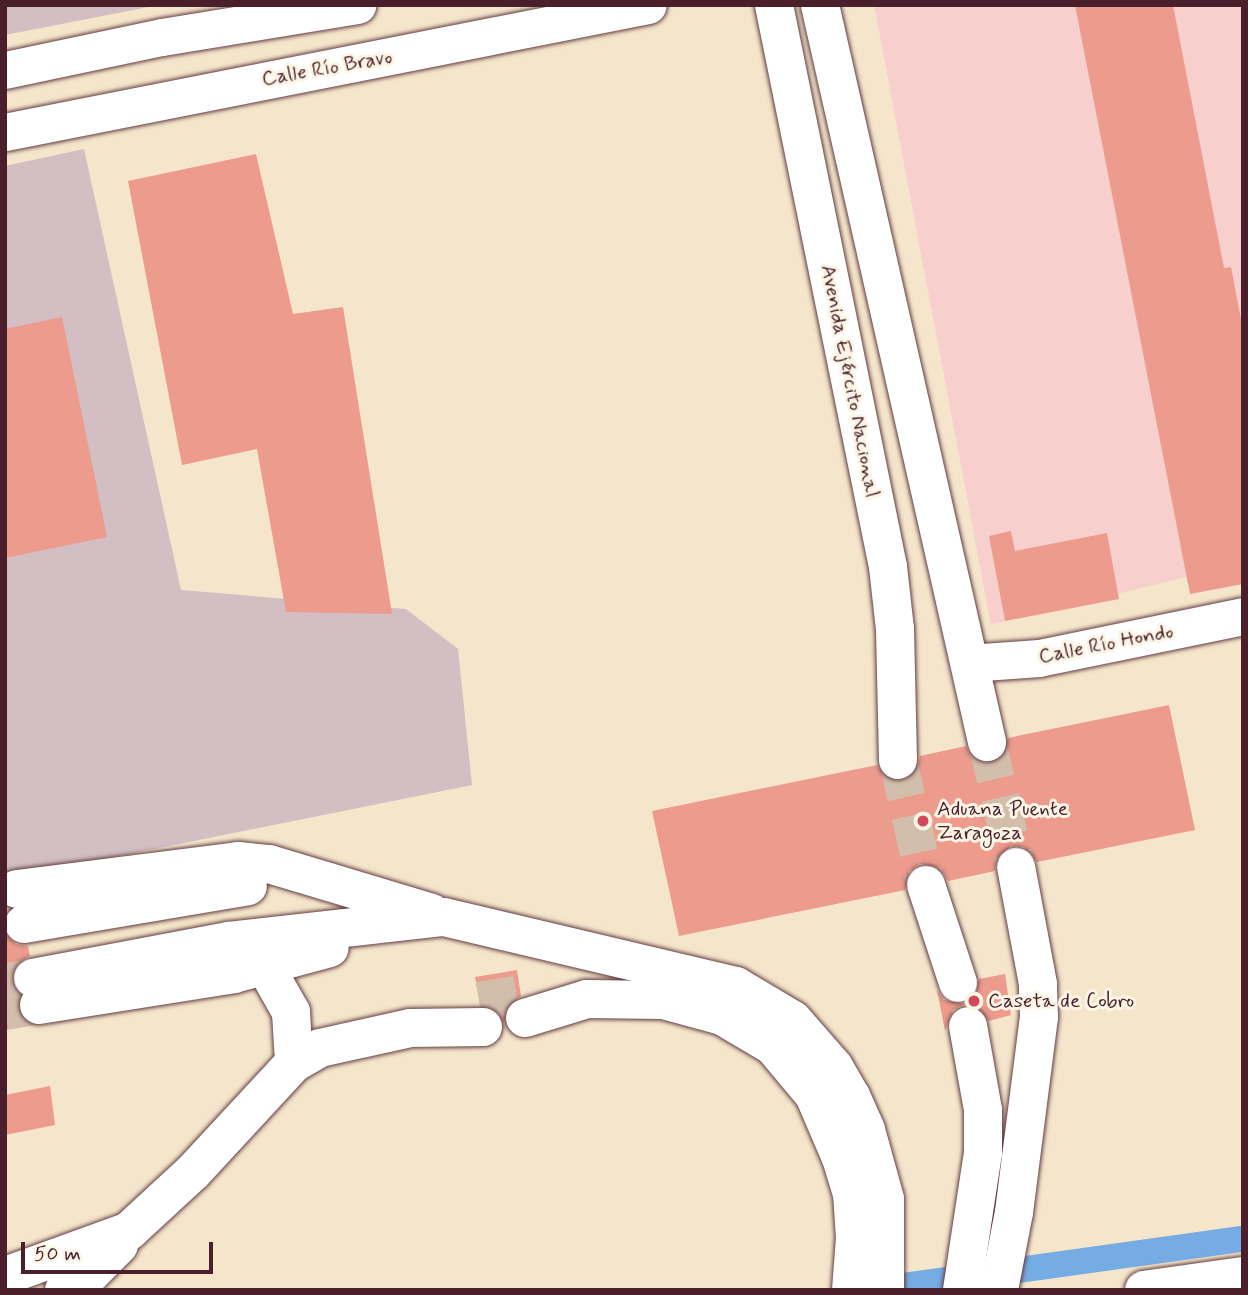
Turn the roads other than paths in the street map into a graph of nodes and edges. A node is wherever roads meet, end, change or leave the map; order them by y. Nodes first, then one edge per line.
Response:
1 (357, 5) edge
2 (648, 5) edge
3 (774, 5) edge
4 (820, 5) edge
5 (279, 18) junction
6 (64, 57) junction
7 (5, 70) edge
8 (292, 73) junction
9 (72, 115) junction
10 (5, 132) edge
11 (1243, 616) edge
12 (969, 663) junction
13 (987, 742) tunnel mouth
14 (898, 760) tunnel mouth
15 (1016, 867) tunnel mouth
16 (926, 885) tunnel mouth
17 (444, 917) junction
18 (28, 950) junction
19 (265, 966) junction
20 (958, 983) dead end
21 (523, 1006) tunnel mouth
22 (481, 1014) tunnel mouth
23 (968, 1026) dead end
24 (294, 1063) junction
25 (129, 1231) junction
26 (871, 1235) junction
27 (5, 1276) edge
28 (1243, 1276) edge
29 (64, 1290) edge
30 (851, 1290) edge
31 (885, 1290) edge
32 (962, 1290) edge
33 (999, 1290) edge
34 (1143, 1290) edge

1 - 5 street
2 - 8 street, Calle Río Bravo
3 - 14 main road, Avenida Ejército Nacional
4 - 12 main road
5 - 6 street
5 - 8 street
6 - 7 street
6 - 9 street
8 - 9 street, Calle Río Bravo
9 - 10 street, Calle Río Bravo
11 - 12 street, Calle Río Hondo
12 - 13 main road
15 - 33 main road
16 - 20 main road
17 - 18 main road
17 - 18 main road
17 - 19 main road
17 - 26 main road
18 - 19 main road
19 - 24 main road
21 - 26 main road
22 - 24 main road
23 - 32 main road
24 - 25 main road
25 - 27 main road
25 - 29 main road
26 - 30 main road
26 - 31 main road
28 - 34 main road

